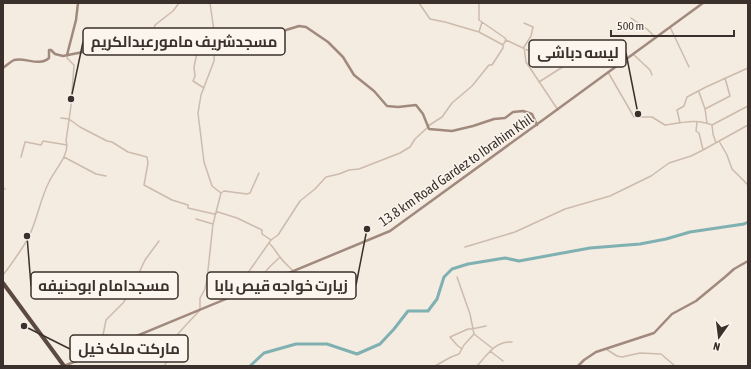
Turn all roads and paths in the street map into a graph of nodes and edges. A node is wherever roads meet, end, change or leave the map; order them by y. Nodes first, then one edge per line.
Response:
1 (78, 3) edge
2 (179, 3) edge
3 (210, 3) edge
4 (419, 3) edge
5 (479, 3) edge
6 (703, 3) edge
7 (631, 18) dead end
8 (482, 22) junction
9 (524, 23) dead end
10 (670, 27) junction
11 (479, 32) junction
12 (154, 33) junction
13 (197, 35) junction
14 (181, 36) junction
15 (655, 37) junction
16 (214, 39) junction
17 (506, 40) junction
18 (152, 42) dead end
19 (503, 45) junction
20 (180, 48) dead end
21 (525, 49) junction
22 (633, 54) junction
23 (67, 55) junction
24 (544, 58) dead end
25 (572, 61) dead end
26 (689, 67) dead end
27 (3, 68) edge
28 (748, 68) edge
29 (608, 72) junction
30 (652, 75) dead end
31 (725, 78) junction
32 (540, 82) junction
33 (204, 88) junction
34 (699, 91) junction
35 (748, 106) edge
36 (706, 109) junction
37 (558, 110) junction
38 (61, 118) dead end
39 (69, 119) junction
40 (698, 122) junction
41 (680, 123) junction
42 (707, 123) junction
43 (537, 125) junction
44 (712, 125) junction
45 (748, 125) edge
46 (428, 127) junction
47 (719, 142) junction
48 (716, 143) junction
49 (67, 145) junction
50 (702, 150) junction
51 (21, 157) dead end
52 (64, 157) junction
53 (259, 173) dead end
54 (106, 176) dead end
55 (748, 185) edge
56 (221, 193) junction
57 (216, 213) junction
58 (196, 220) dead end
59 (213, 224) junction
60 (271, 240) junction
61 (159, 241) dead end
62 (270, 244) junction
63 (465, 247) dead end
64 (280, 258) junction
65 (748, 261) edge
66 (293, 271) junction
67 (3, 275) edge
68 (457, 277) dead end
69 (3, 283) edge
70 (263, 284) junction
71 (233, 296) junction
72 (200, 310) junction
73 (486, 326) dead end
74 (472, 329) junction
75 (474, 334) junction
76 (512, 342) dead end
77 (462, 348) junction
78 (492, 348) junction
79 (606, 349) junction
80 (490, 352) junction
81 (89, 356) junction
82 (503, 362) dead end
83 (64, 366) edge
84 (164, 366) edge
85 (435, 366) edge
86 (478, 366) edge
87 (578, 366) edge
88 (675, 366) edge

1 - 23 street
2 - 12 street
3 - 16 street
4 - 11 street
5 - 8 street
6 - 10 street, 13.8 km Road Gardez to Ibrahim Khil
7 - 15 street
8 - 11 street
8 - 17 street
9 - 21 street
10 - 15 street, 13.8 km Road Gardez to Ibrahim Khil
10 - 26 street
11 - 19 street
12 - 14 street
12 - 18 street
12 - 23 street
13 - 14 street
13 - 16 street
13 - 33 street
14 - 20 street
15 - 22 street, 13.8 km Road Gardez to Ibrahim Khil
16 - 33 street
16 - 46 street
17 - 19 street
17 - 21 street
19 - 46 street
21 - 24 street
21 - 32 street
22 - 29 street, 13.8 km Road Gardez to Ibrahim Khil
22 - 30 street
23 - 27 street
23 - 39 street
25 - 32 street
28 - 31 street
29 - 37 street, 13.8 km Road Gardez to Ibrahim Khil
29 - 41 street
31 - 34 street
31 - 36 street
32 - 37 street
33 - 56 street
34 - 36 street
34 - 41 street
35 - 44 street
36 - 42 street
37 - 43 street, 13.8 km Road Gardez to Ibrahim Khil
38 - 39 street
39 - 49 street
39 - 57 street
40 - 41 street
40 - 42 street
40 - 50 street
42 - 44 street
43 - 46 street
43 - 66 street, 13.8 km Road Gardez to Ibrahim Khil
44 - 48 street
45 - 47 street
46 - 60 street
47 - 48 street
47 - 55 street
48 - 50 street
49 - 51 street
49 - 52 street
50 - 63 street
52 - 54 street
52 - 67 street
53 - 56 street
56 - 57 street
57 - 59 street
57 - 60 street
58 - 59 street
59 - 72 street
60 - 62 street
61 - 81 street
62 - 64 street
62 - 71 street
64 - 66 street
64 - 70 street
65 - 79 street
66 - 70 street, 13.8 km Road Gardez to Ibrahim Khil
68 - 74 street
69 - 83 highway
70 - 71 street, 13.8 km Road Gardez to Ibrahim Khil
71 - 72 street, 13.8 km Road Gardez to Ibrahim Khil
72 - 81 street, 13.8 km Road Gardez to Ibrahim Khil
72 - 84 street
73 - 74 street
74 - 75 street
74 - 77 street
75 - 77 street
75 - 78 street
76 - 78 street
77 - 85 street
78 - 80 street
79 - 87 street
79 - 88 street
80 - 82 street
80 - 86 street
81 - 83 street, 13.8 km Road Gardez to Ibrahim Khil

